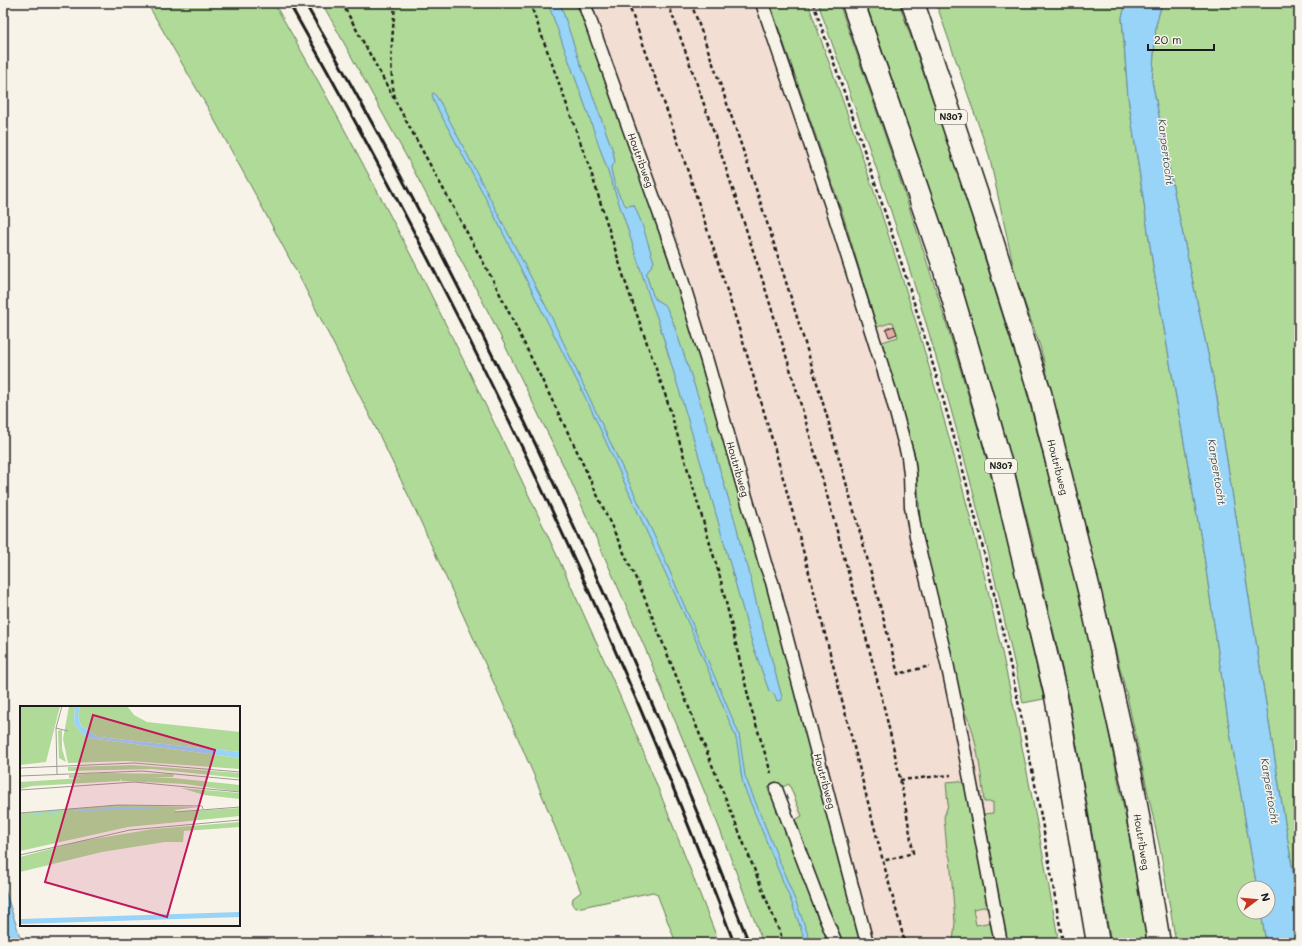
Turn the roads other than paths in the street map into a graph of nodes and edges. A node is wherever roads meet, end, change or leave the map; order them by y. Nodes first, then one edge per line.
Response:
1 (584, 3) edge
2 (762, 3) edge
3 (853, 3) edge
4 (912, 3) edge
5 (776, 790) road end
6 (836, 943) edge
7 (867, 943) edge
8 (1001, 943) edge
9 (1098, 943) edge
10 (1159, 943) edge

1 - 7 lane, Houtribweg
2 - 8 lane
3 - 9 main road, N307
4 - 10 main road, Houtribweg / N307
5 - 6 lane

